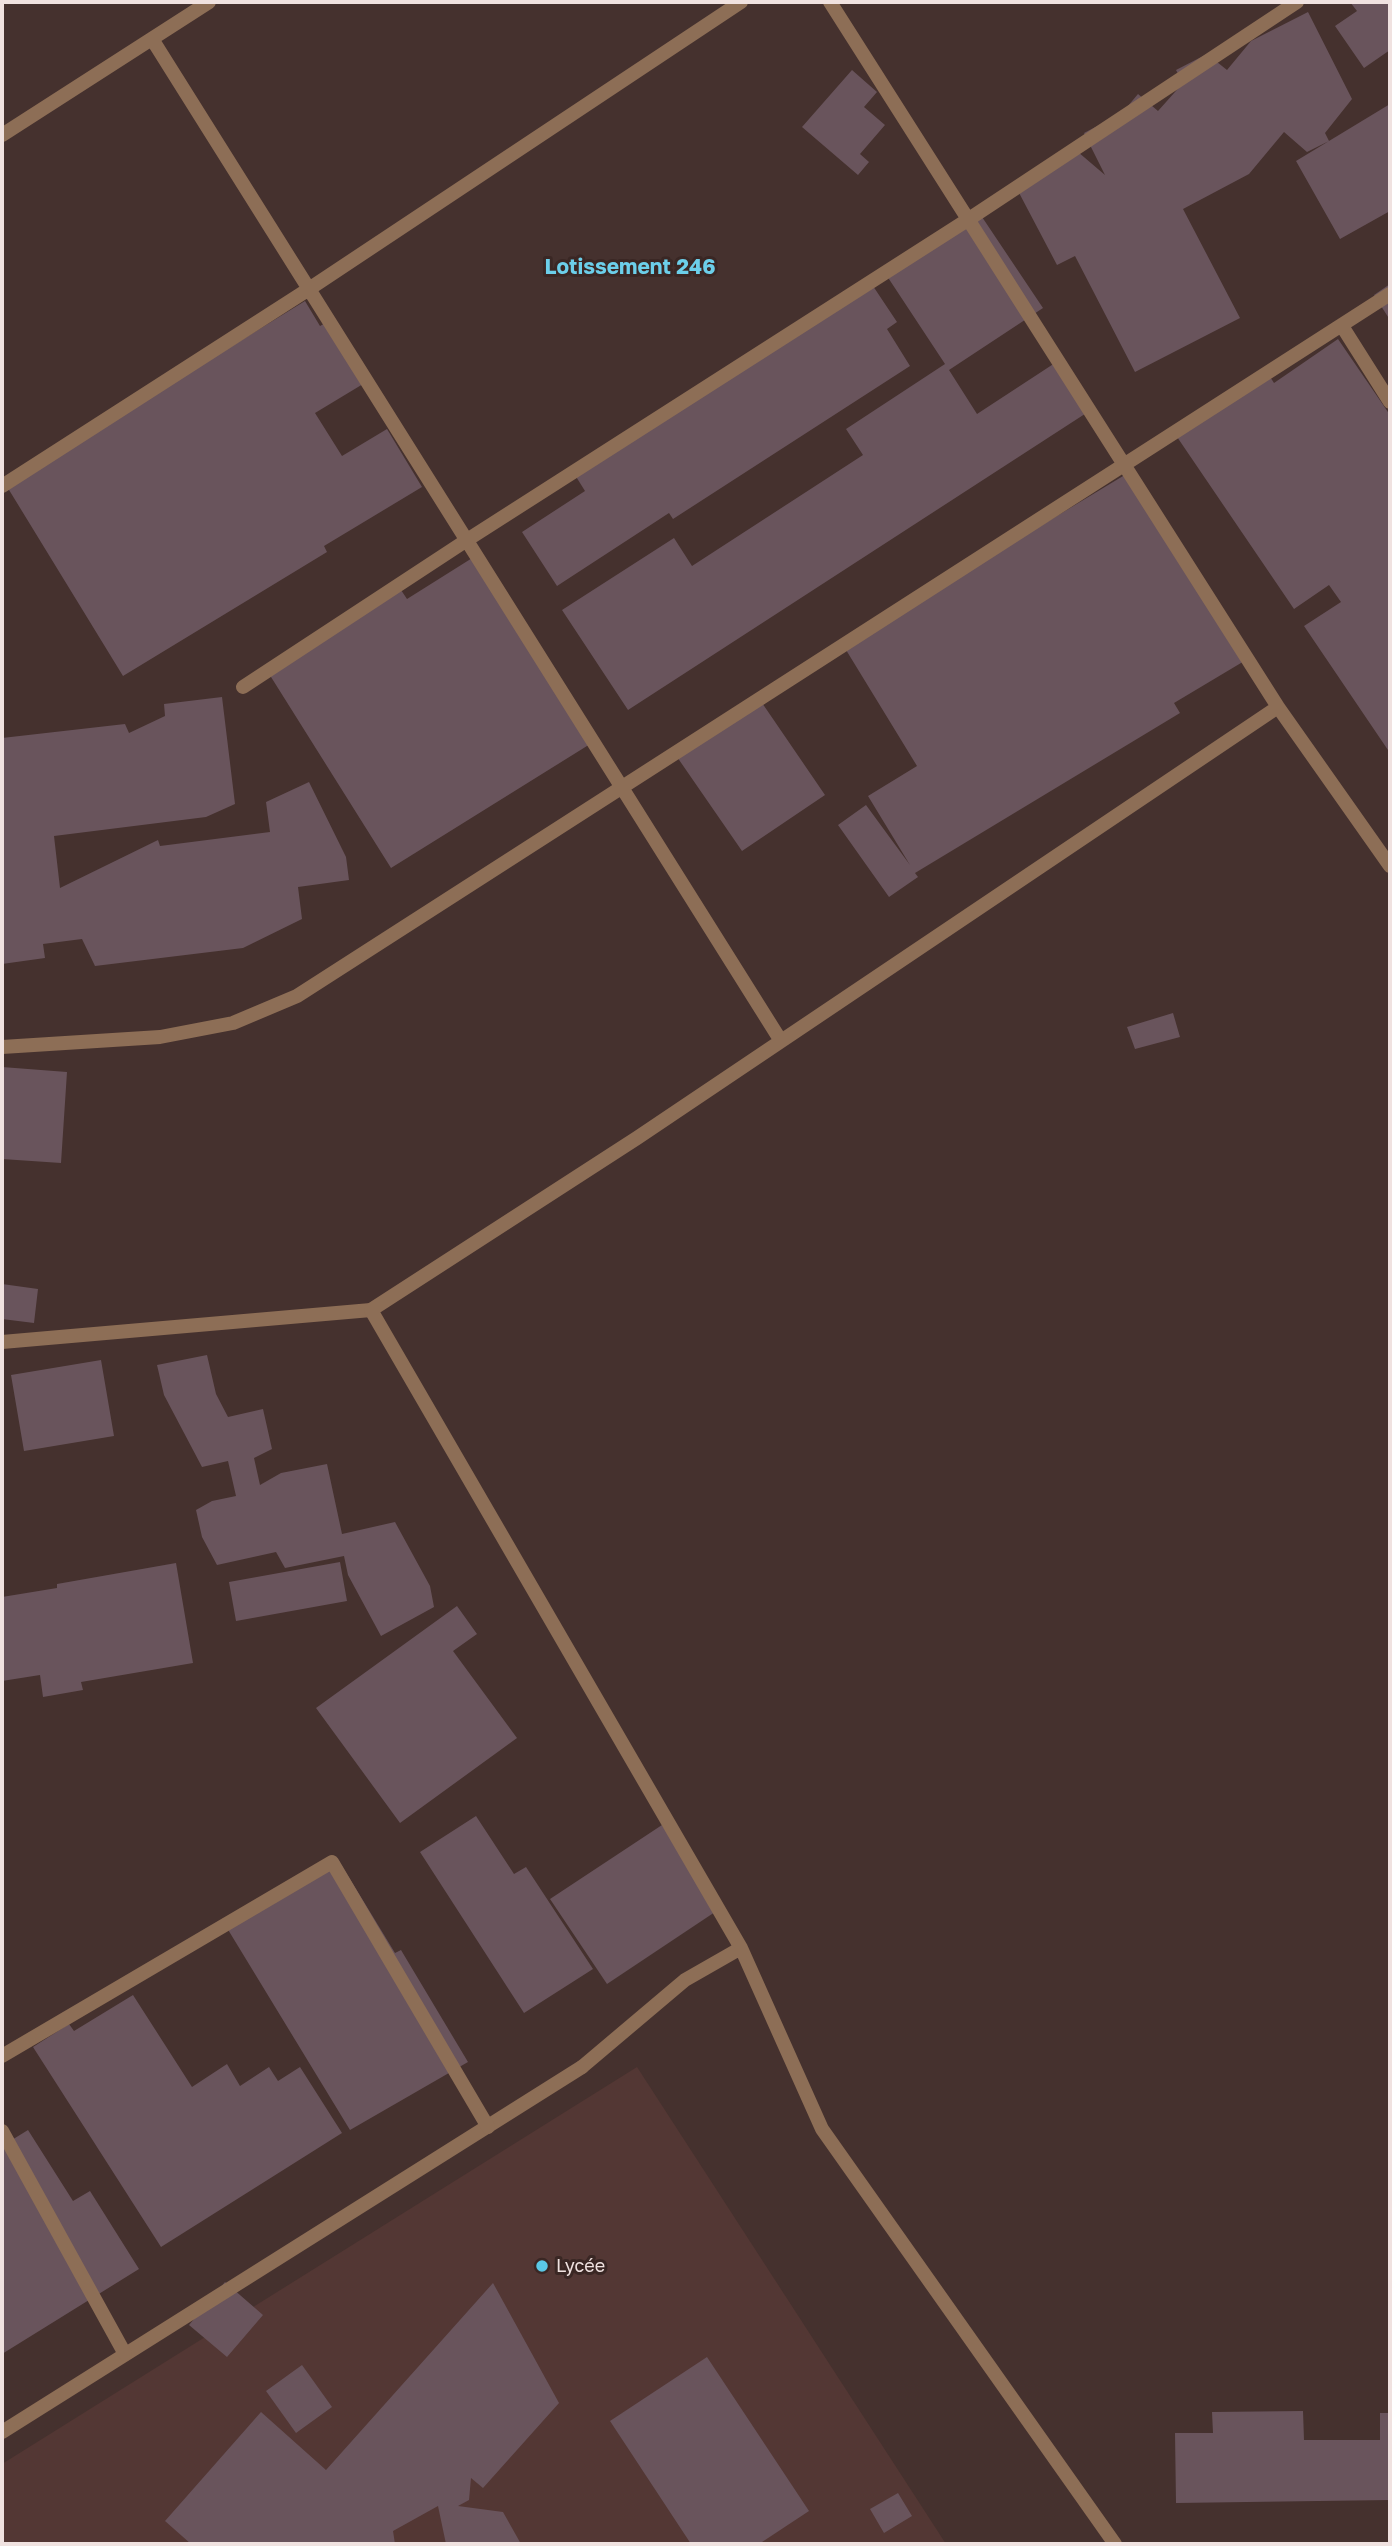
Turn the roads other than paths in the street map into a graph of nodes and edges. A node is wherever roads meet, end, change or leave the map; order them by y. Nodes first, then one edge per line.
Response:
1 (209, 2) edge
2 (741, 2) edge
3 (830, 2) edge
4 (1297, 2) edge
5 (152, 39) junction
6 (2, 135) edge
7 (969, 219) junction
8 (309, 289) junction
9 (1390, 294) edge
10 (1342, 326) junction
11 (1390, 402) edge
12 (1126, 466) junction
13 (2, 486) edge
14 (467, 540) junction
15 (243, 687) dead end
16 (1278, 707) junction
17 (622, 788) junction
18 (1390, 866) edge
19 (782, 1041) junction
20 (2, 1047) edge
21 (371, 1310) junction
22 (2, 1342) edge
23 (741, 1948) junction
24 (2, 2056) edge
25 (488, 2127) junction
26 (2, 2131) edge
27 (125, 2354) junction
28 (2, 2432) edge
29 (1115, 2544) edge

1 - 5 street
2 - 8 street
3 - 7 street
4 - 7 street
5 - 6 street
5 - 8 street
7 - 12 street
7 - 14 street
8 - 13 street
8 - 14 street
9 - 10 street
10 - 11 street
10 - 12 street
12 - 16 street
12 - 17 street
14 - 15 street
14 - 17 street
16 - 18 street
16 - 19 street
17 - 19 street
17 - 20 street
19 - 21 street
21 - 22 street
21 - 23 street
23 - 25 street
23 - 29 street
24 - 25 street
25 - 27 street
26 - 27 street
27 - 28 street

